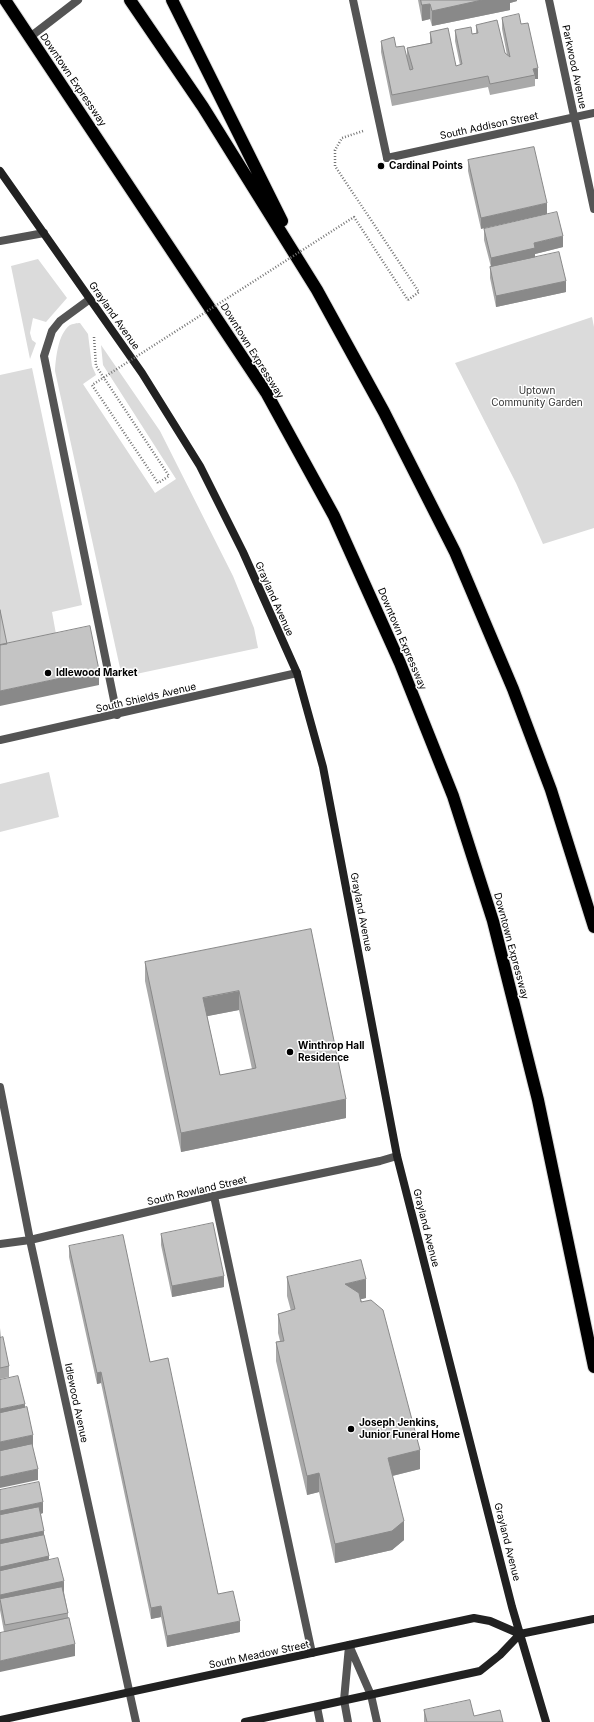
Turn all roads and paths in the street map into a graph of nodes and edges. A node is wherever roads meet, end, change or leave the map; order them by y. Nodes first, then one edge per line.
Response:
1 (5, 0) edge
2 (78, 0) edge
3 (130, 0) edge
4 (172, 0) edge
5 (353, 0) edge
6 (549, 0) edge
7 (30, 37) junction
8 (594, 113) edge
9 (574, 118) junction
10 (387, 158) junction
11 (0, 171) edge
12 (594, 209) edge
13 (44, 233) junction
14 (0, 241) edge
15 (317, 290) junction
16 (90, 299) junction
17 (93, 334) dead end
18 (297, 673) junction
19 (117, 715) junction
20 (0, 740) edge
21 (594, 927) edge
22 (0, 1087) edge
23 (397, 1156) junction
24 (214, 1196) junction
25 (30, 1240) junction
26 (0, 1244) edge
27 (594, 1367) edge
28 (594, 1619) edge
29 (520, 1634) junction
30 (349, 1645) junction
31 (312, 1653) junction
32 (130, 1693) junction
33 (371, 1695) junction
34 (344, 1700) junction
35 (316, 1707) junction
36 (0, 1720) edge
37 (136, 1722) edge
38 (245, 1722) edge
39 (320, 1722) edge
40 (348, 1722) edge
41 (377, 1722) edge
42 (546, 1722) edge

1 - 7 highway, Downtown Expressway
2 - 7 street
3 - 15 highway
4 - 15 highway
5 - 10 street
6 - 9 street, Parkwood Avenue
7 - 27 highway, Downtown Expressway
8 - 9 street, South Addison Street
9 - 10 street, South Addison Street
9 - 12 street, Parkwood Avenue
10 - 17 path, bridge
11 - 13 street, Grayland Avenue
13 - 14 street
13 - 16 street, Grayland Avenue
15 - 21 highway
16 - 18 street, Grayland Avenue
16 - 19 street
18 - 19 street, South Shields Avenue
18 - 23 street, Grayland Avenue
19 - 20 street, South Shields Avenue
22 - 25 street, Idlewood Avenue
23 - 24 street, South Rowland Street
23 - 29 street, Grayland Avenue
24 - 25 street, South Rowland Street
24 - 31 street
25 - 26 street, South Rowland Street
25 - 32 street, Idlewood Avenue
28 - 29 street
29 - 30 street, South Meadow Street
29 - 33 street
29 - 42 street, Grayland Avenue
30 - 31 street, South Meadow Street
30 - 33 street
30 - 34 street
31 - 32 street, South Meadow Street
32 - 36 street, South Meadow Street
32 - 37 street, Idlewood Avenue
33 - 34 street
33 - 41 street
34 - 35 street
34 - 40 street
35 - 38 street
35 - 39 street

